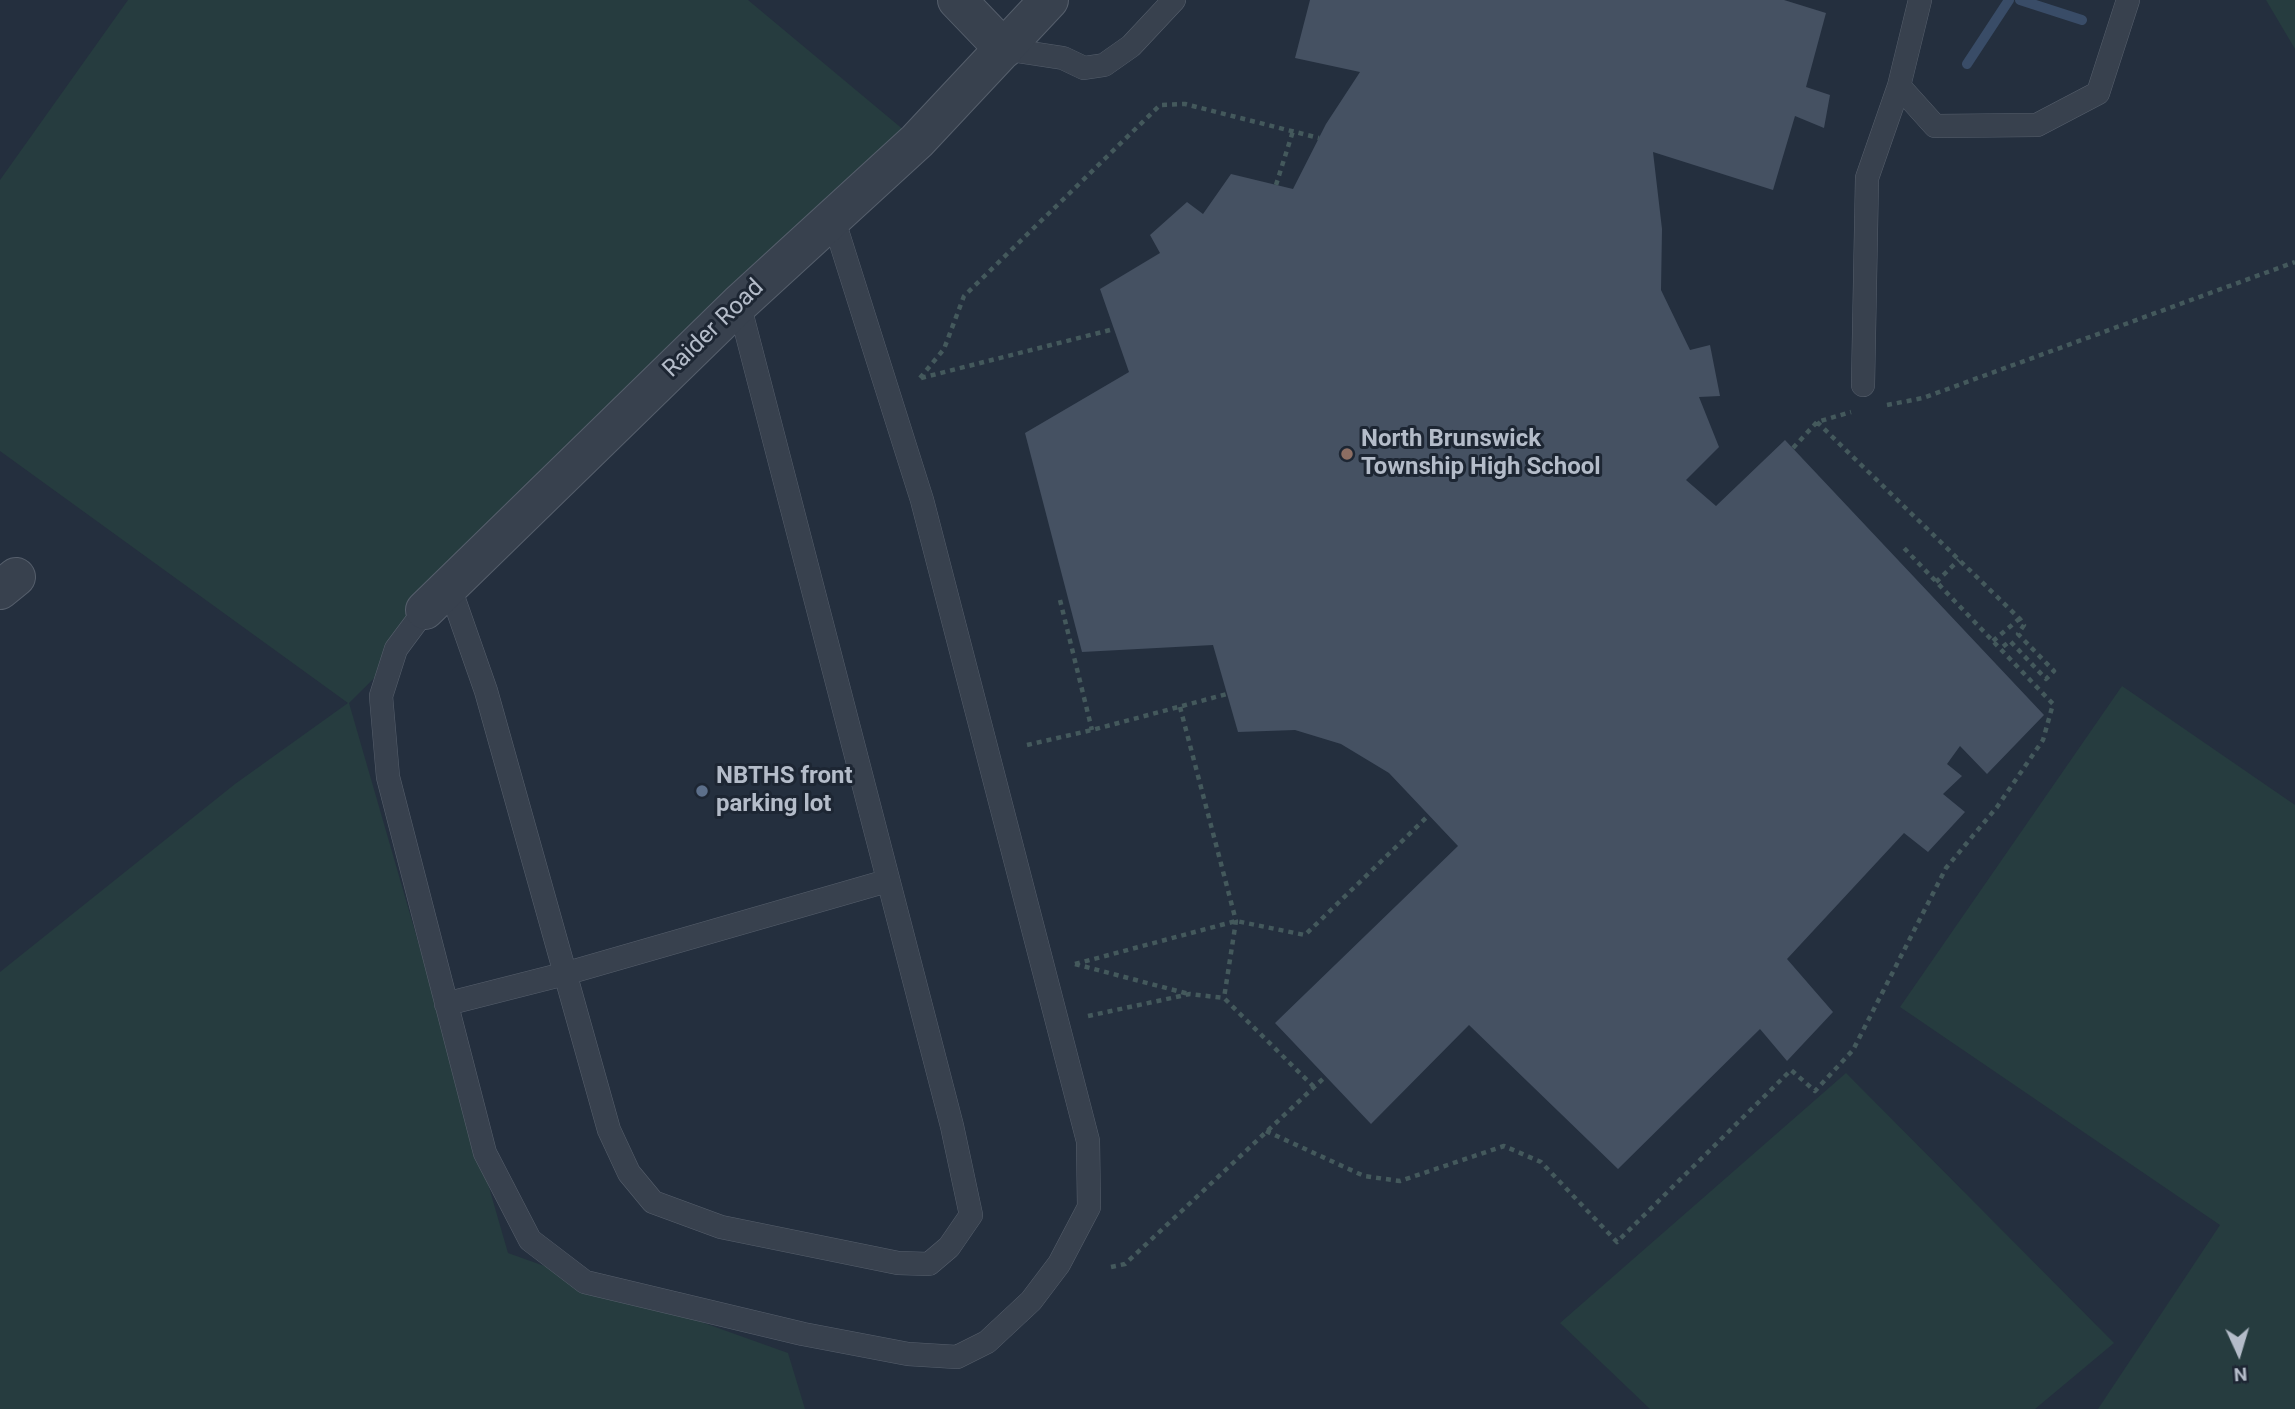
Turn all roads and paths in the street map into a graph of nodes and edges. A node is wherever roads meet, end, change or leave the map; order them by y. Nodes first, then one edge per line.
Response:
1 (957, 0) edge
2 (1049, 0) edge
3 (1174, 0) edge
4 (1920, 0) edge
5 (2128, 0) edge
6 (1004, 49) junction
7 (1899, 86) junction
8 (1293, 131) junction
9 (1319, 138) dead end
10 (1276, 185) dead end
11 (833, 218) junction
12 (2295, 262) edge
13 (739, 304) junction
14 (1114, 329) dead end
15 (1863, 385) dead end
16 (1874, 407) dead end
17 (1862, 410) dead end
18 (1817, 422) junction
19 (1793, 448) dead end
20 (1904, 548) dead end
21 (1959, 560) junction
22 (1936, 582) junction
23 (438, 599) junction
24 (1060, 600) dead end
25 (2020, 619) junction
26 (1993, 641) junction
27 (2000, 649) junction
28 (1227, 694) dead end
29 (1180, 707) junction
30 (1092, 730) junction
31 (1027, 745) dead end
32 (1429, 815) dead end
33 (887, 881) junction
34 (1236, 921) junction
35 (565, 974) junction
36 (1190, 994) junction
37 (1224, 998) junction
38 (446, 1004) junction
39 (1088, 1016) dead end
40 (1326, 1076) dead end
41 (1314, 1087) junction
42 (1266, 1131) junction
43 (1111, 1267) dead end

1 - 6 street
2 - 6 street, Raider Road
3 - 6 lane
4 - 7 lane
5 - 7 lane
6 - 11 street, Raider Road
7 - 15 lane
8 - 9 path
8 - 10 path
8 - 14 path
11 - 13 street, Raider Road
11 - 38 lane
12 - 16 path
13 - 23 street, Raider Road
13 - 33 lane
17 - 18 path
18 - 19 path
18 - 21 path
20 - 22 path
21 - 22 path
21 - 25 path
22 - 26 path
23 - 35 lane
23 - 38 lane
24 - 30 path
25 - 26 path
25 - 27 path
26 - 27 path
27 - 42 path
28 - 29 path
29 - 30 path
29 - 34 path
30 - 31 path
32 - 34 path
33 - 35 lane
33 - 35 lane
34 - 36 path
34 - 37 path
35 - 38 lane
36 - 37 path
36 - 39 path
37 - 41 path
40 - 41 path
41 - 42 path
42 - 43 path

